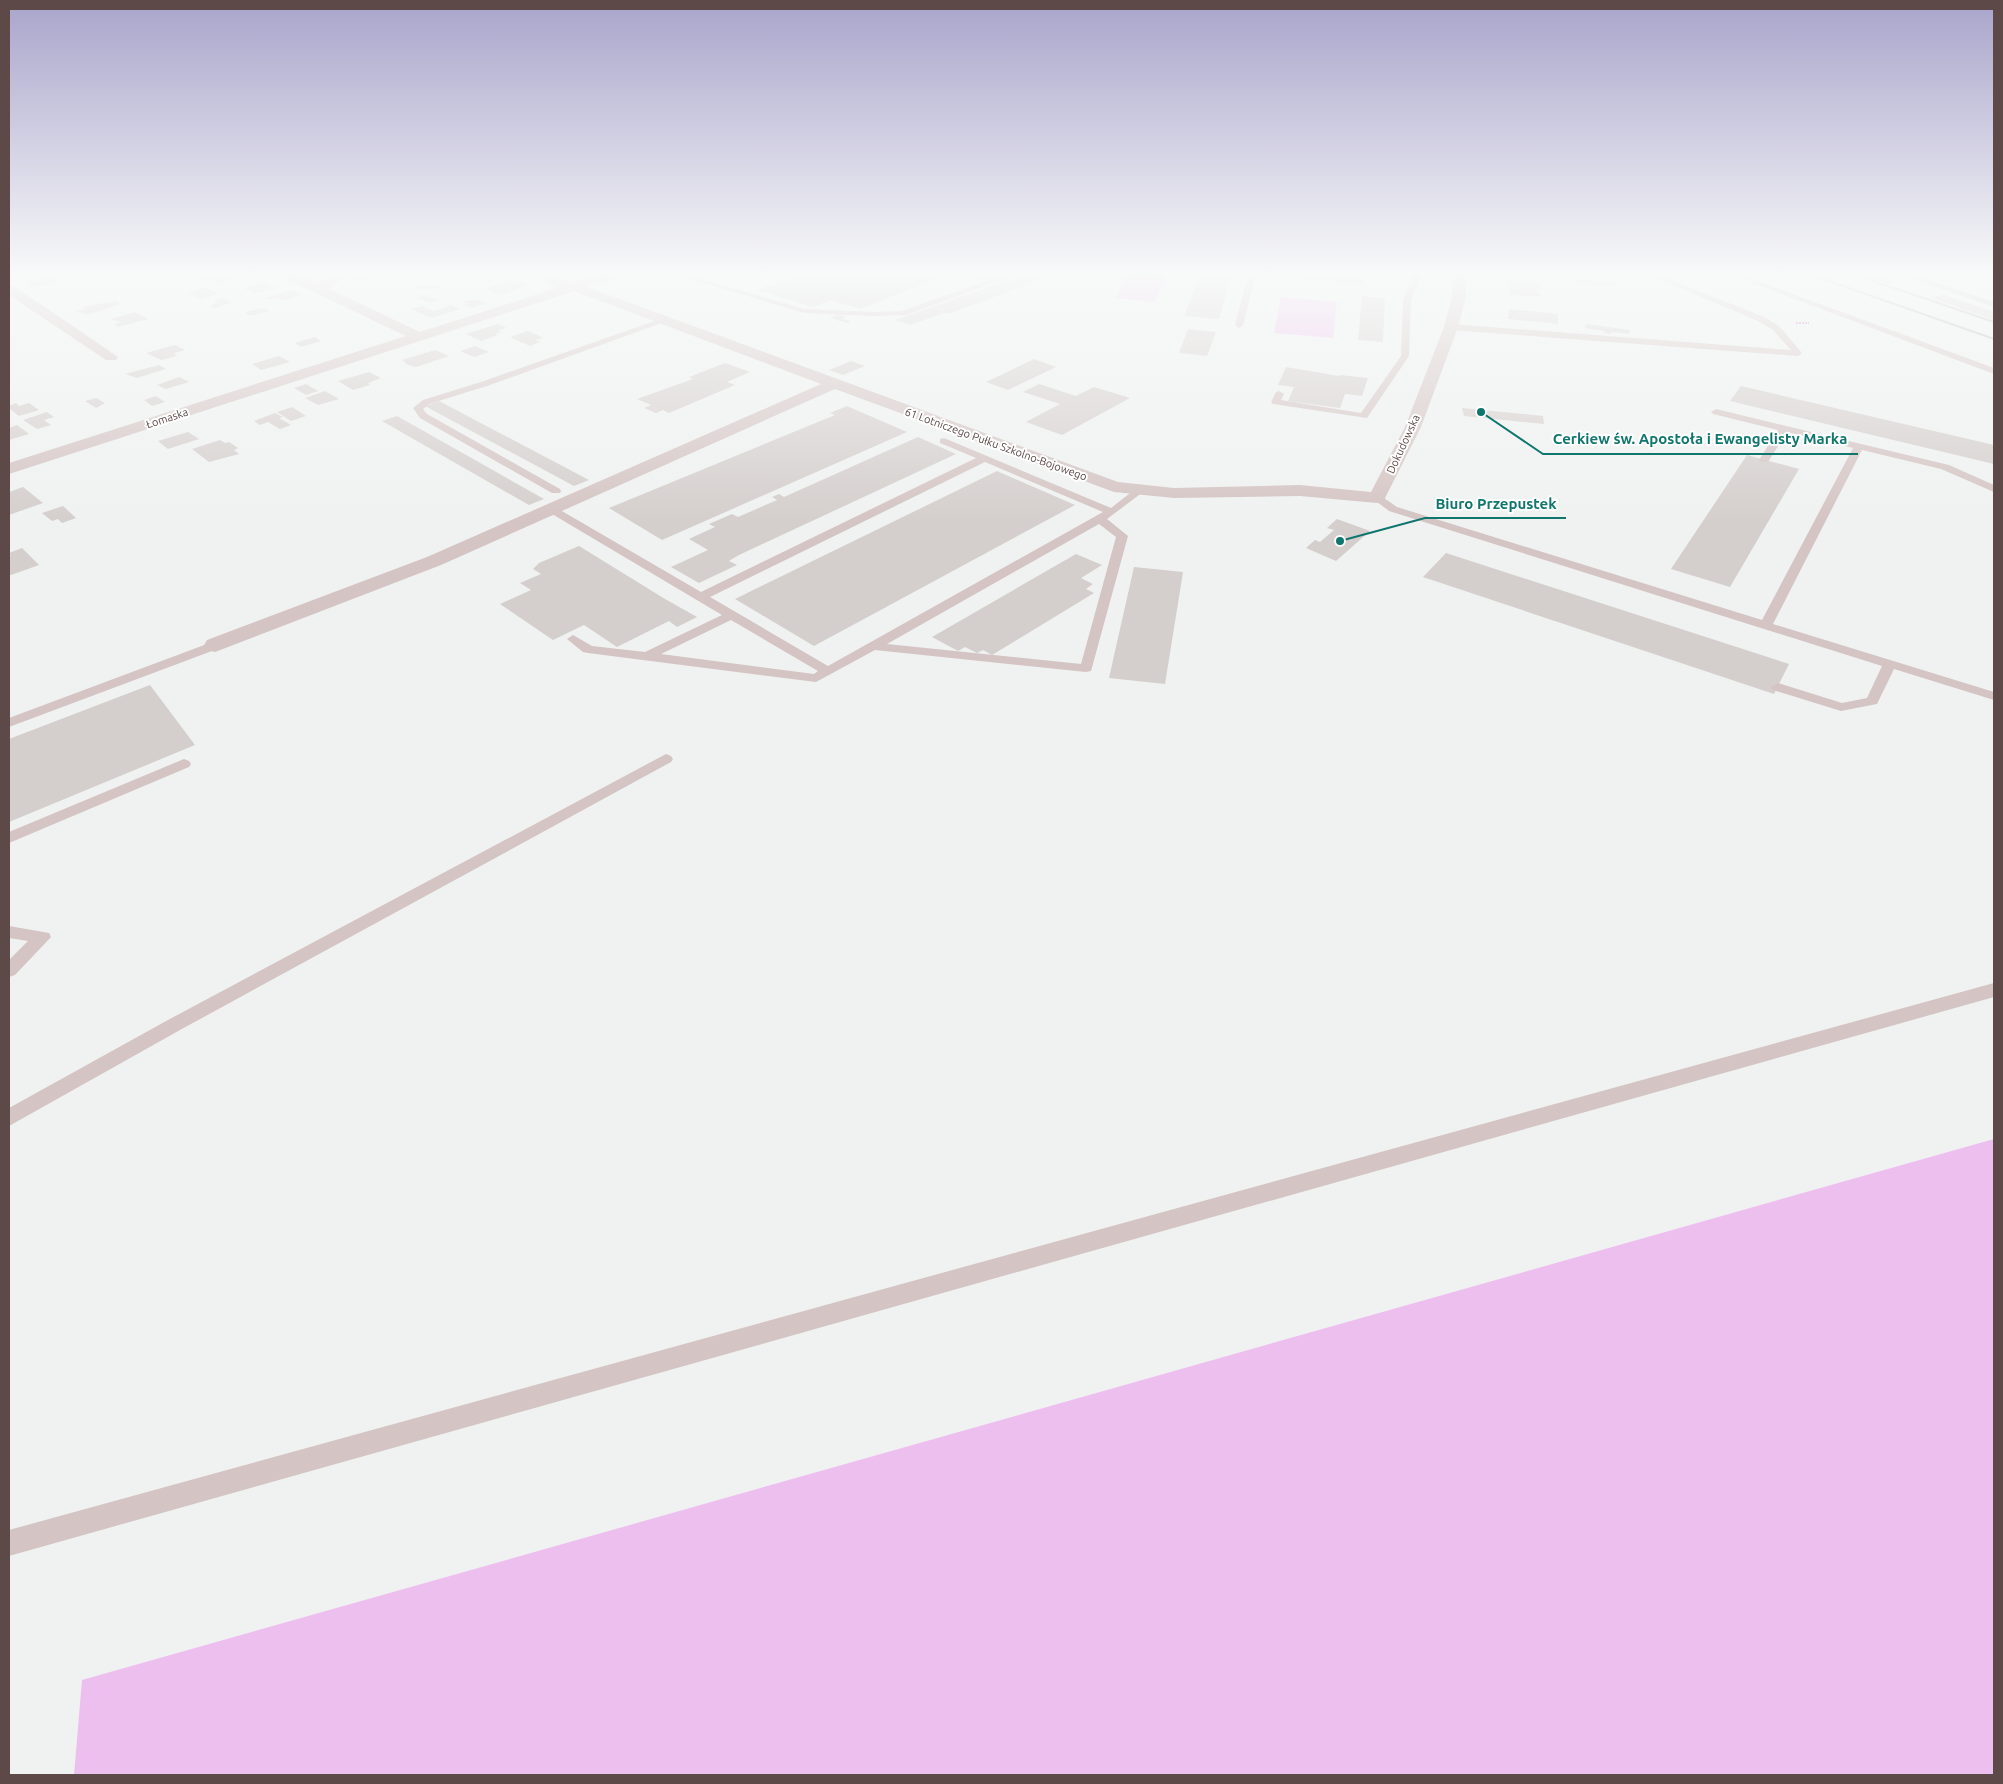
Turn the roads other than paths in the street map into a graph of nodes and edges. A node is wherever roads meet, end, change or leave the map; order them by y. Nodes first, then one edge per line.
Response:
1 (352, 358) edge
2 (557, 358) edge
3 (766, 358) edge
4 (1403, 358) edge
5 (1439, 358) edge
6 (1960, 358) edge
7 (1994, 371) edge
8 (834, 384) junction
9 (1279, 394) dead end
10 (1716, 412) dead end
11 (1784, 428) junction
12 (944, 441) dead end
13 (1859, 446) junction
14 (985, 458) junction
15 (1764, 460) dead end
16 (9, 469) edge
17 (1994, 489) edge
18 (1138, 492) junction
19 (1377, 498) junction
20 (554, 500) junction
21 (1112, 512) junction
22 (1099, 519) junction
23 (700, 597) junction
24 (731, 615) junction
25 (1766, 625) junction
26 (573, 639) dead end
27 (215, 645) joint
28 (873, 646) junction
29 (646, 657) junction
30 (1890, 663) junction
31 (827, 671) junction
32 (1778, 687) dead end
33 (1994, 696) edge
34 (9, 723) edge
35 (666, 759) dead end
36 (184, 764) dead end
37 (9, 838) edge
38 (9, 932) edge
39 (9, 970) edge
40 (1994, 990) edge
41 (9, 1118) edge
42 (9, 1542) edge

1 - 16 street, Łomaska
2 - 20 lane
3 - 8 street, 61 Lotniczego Pułku Szkolno-Bojowego
4 - 9 lane
5 - 19 street, Dokudowska
6 - 7 lane
8 - 18 street, 61 Lotniczego Pułku Szkolno-Bojowego
8 - 20 street
10 - 11 lane
11 - 13 lane
11 - 15 lane
12 - 14 lane
13 - 17 lane
13 - 25 lane
14 - 21 lane
14 - 23 lane
18 - 19 street, 61 Lotniczego Pułku Szkolno-Bojowego
18 - 21 lane
19 - 25 lane
20 - 23 lane
20 - 27 street
21 - 22 lane
22 - 28 lane
22 - 28 lane
23 - 24 lane
24 - 29 lane
24 - 31 lane
25 - 30 lane
26 - 29 lane
27 - 34 lane
28 - 31 lane
29 - 31 lane
30 - 32 lane
30 - 33 lane
35 - 41 lane
36 - 37 lane
38 - 39 lane
40 - 42 lane

